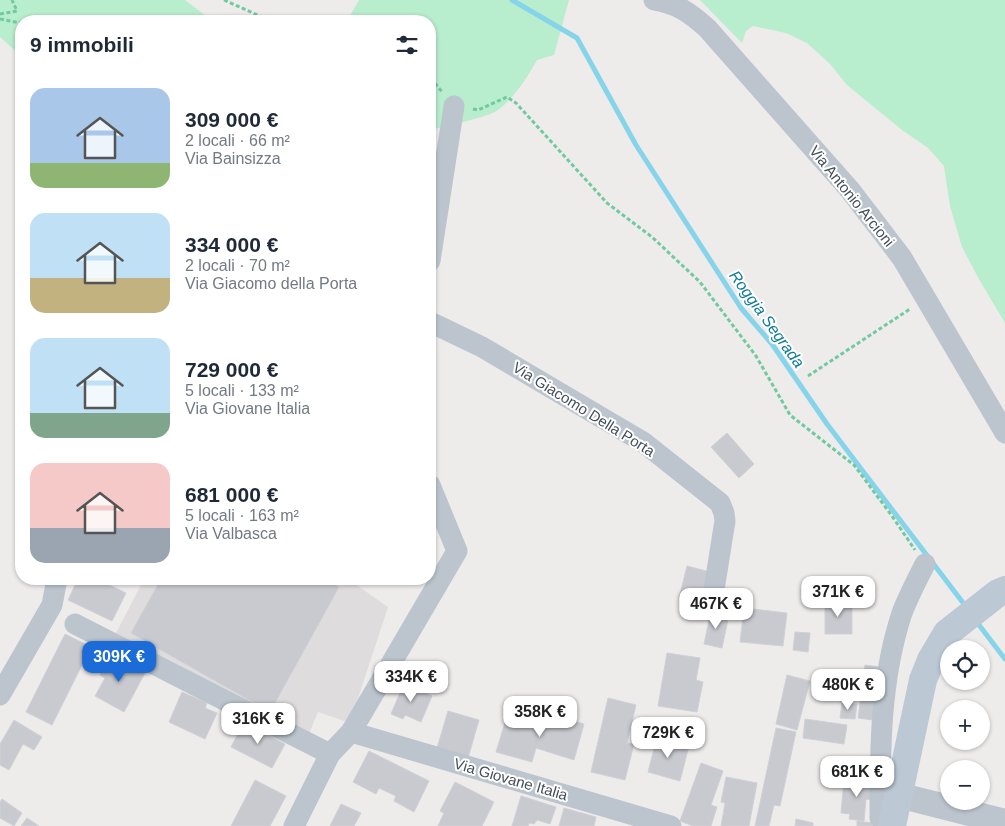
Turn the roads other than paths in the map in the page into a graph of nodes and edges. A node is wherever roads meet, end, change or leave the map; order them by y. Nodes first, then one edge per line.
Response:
1 (654, 0) edge
2 (454, 106) road end
3 (436, 222) edge
4 (436, 325) edge
5 (1005, 433) edge
6 (436, 500) edge
7 (925, 564) road end
8 (56, 585) edge
9 (1002, 592) edge
10 (712, 602) dead end
11 (75, 624) dead end
12 (0, 695) edge
13 (351, 732) junction
14 (330, 754) junction
15 (898, 795) junction
16 (1005, 822) edge
17 (294, 826) edge
18 (671, 826) edge
19 (890, 826) edge

1 - 5 street, Via Antonio Arcioni
2 - 3 street
4 - 10 street, Via Giacomo Della Porta
6 - 13 street
7 - 19 street
8 - 12 street
9 - 15 main road
11 - 14 street
13 - 14 street
13 - 18 street, Via Giovane Italia
14 - 17 street
15 - 16 street
15 - 19 main road

